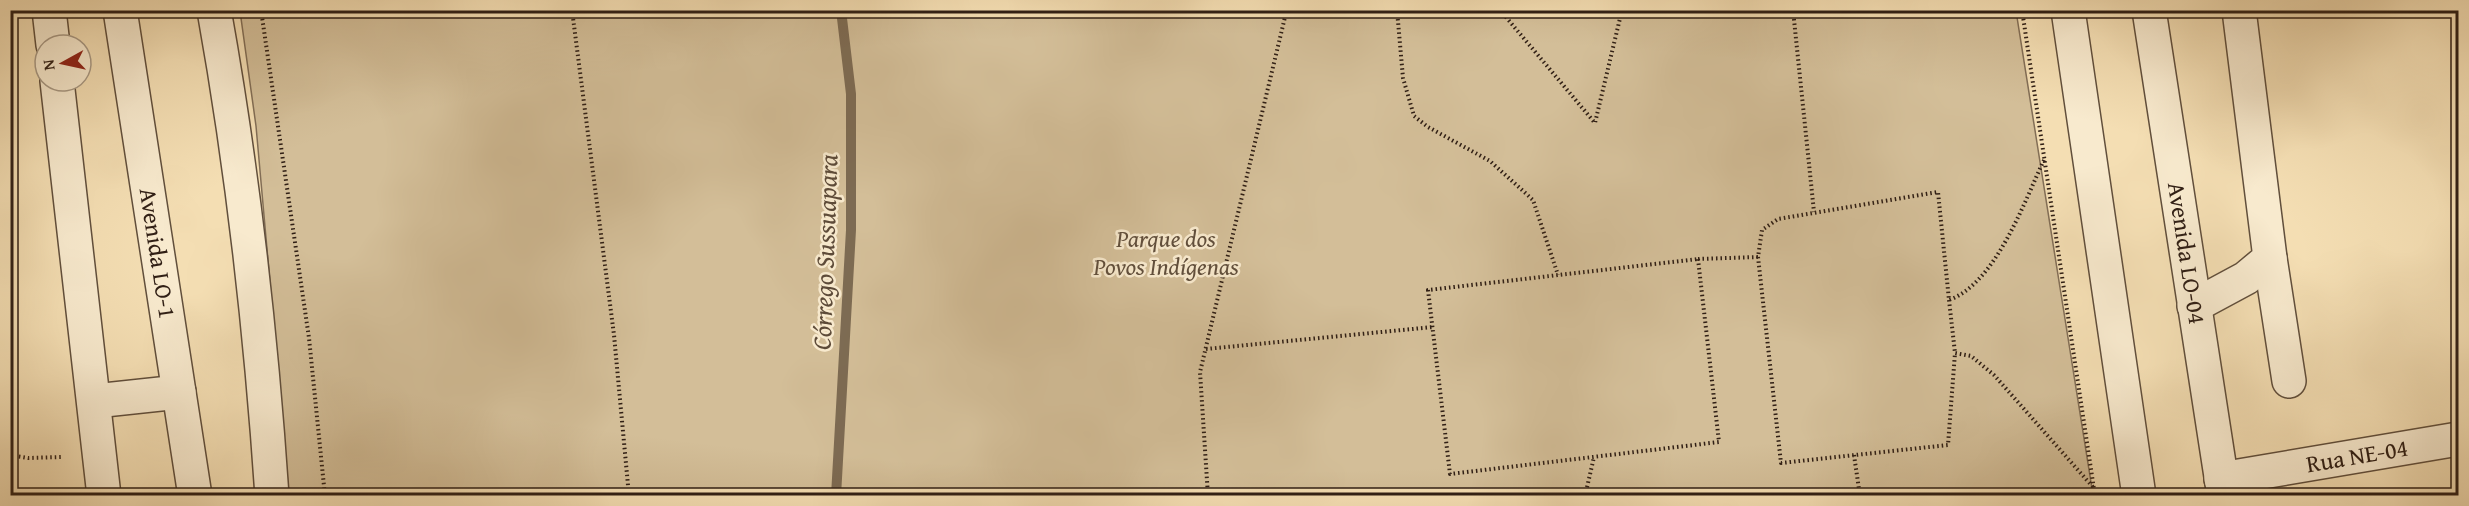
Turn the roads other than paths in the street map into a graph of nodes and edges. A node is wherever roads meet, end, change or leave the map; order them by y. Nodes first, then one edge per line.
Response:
1 (49, 10) edge
2 (120, 10) edge
3 (214, 10) edge
4 (2068, 10) edge
5 (2150, 10) edge
6 (2239, 10) edge
7 (52, 33) edge
8 (58, 93) edge
9 (2270, 258) junction
10 (2194, 306) junction
11 (2289, 381) dead end
12 (179, 392) junction
13 (95, 401) junction
14 (2458, 439) edge
15 (2222, 487) edge
16 (104, 495) edge
17 (195, 495) edge
18 (272, 495) edge
19 (2139, 495) edge

1 - 7 street
2 - 12 street, Avenida LO-1
3 - 18 street
4 - 19 street
5 - 10 street, Avenida LO-04
6 - 9 street
8 - 13 street
9 - 10 street
9 - 11 street
10 - 15 street, Avenida LO-04
12 - 13 street
12 - 17 street, Avenida LO-1
13 - 16 street
14 - 15 street, Rua NE-04

